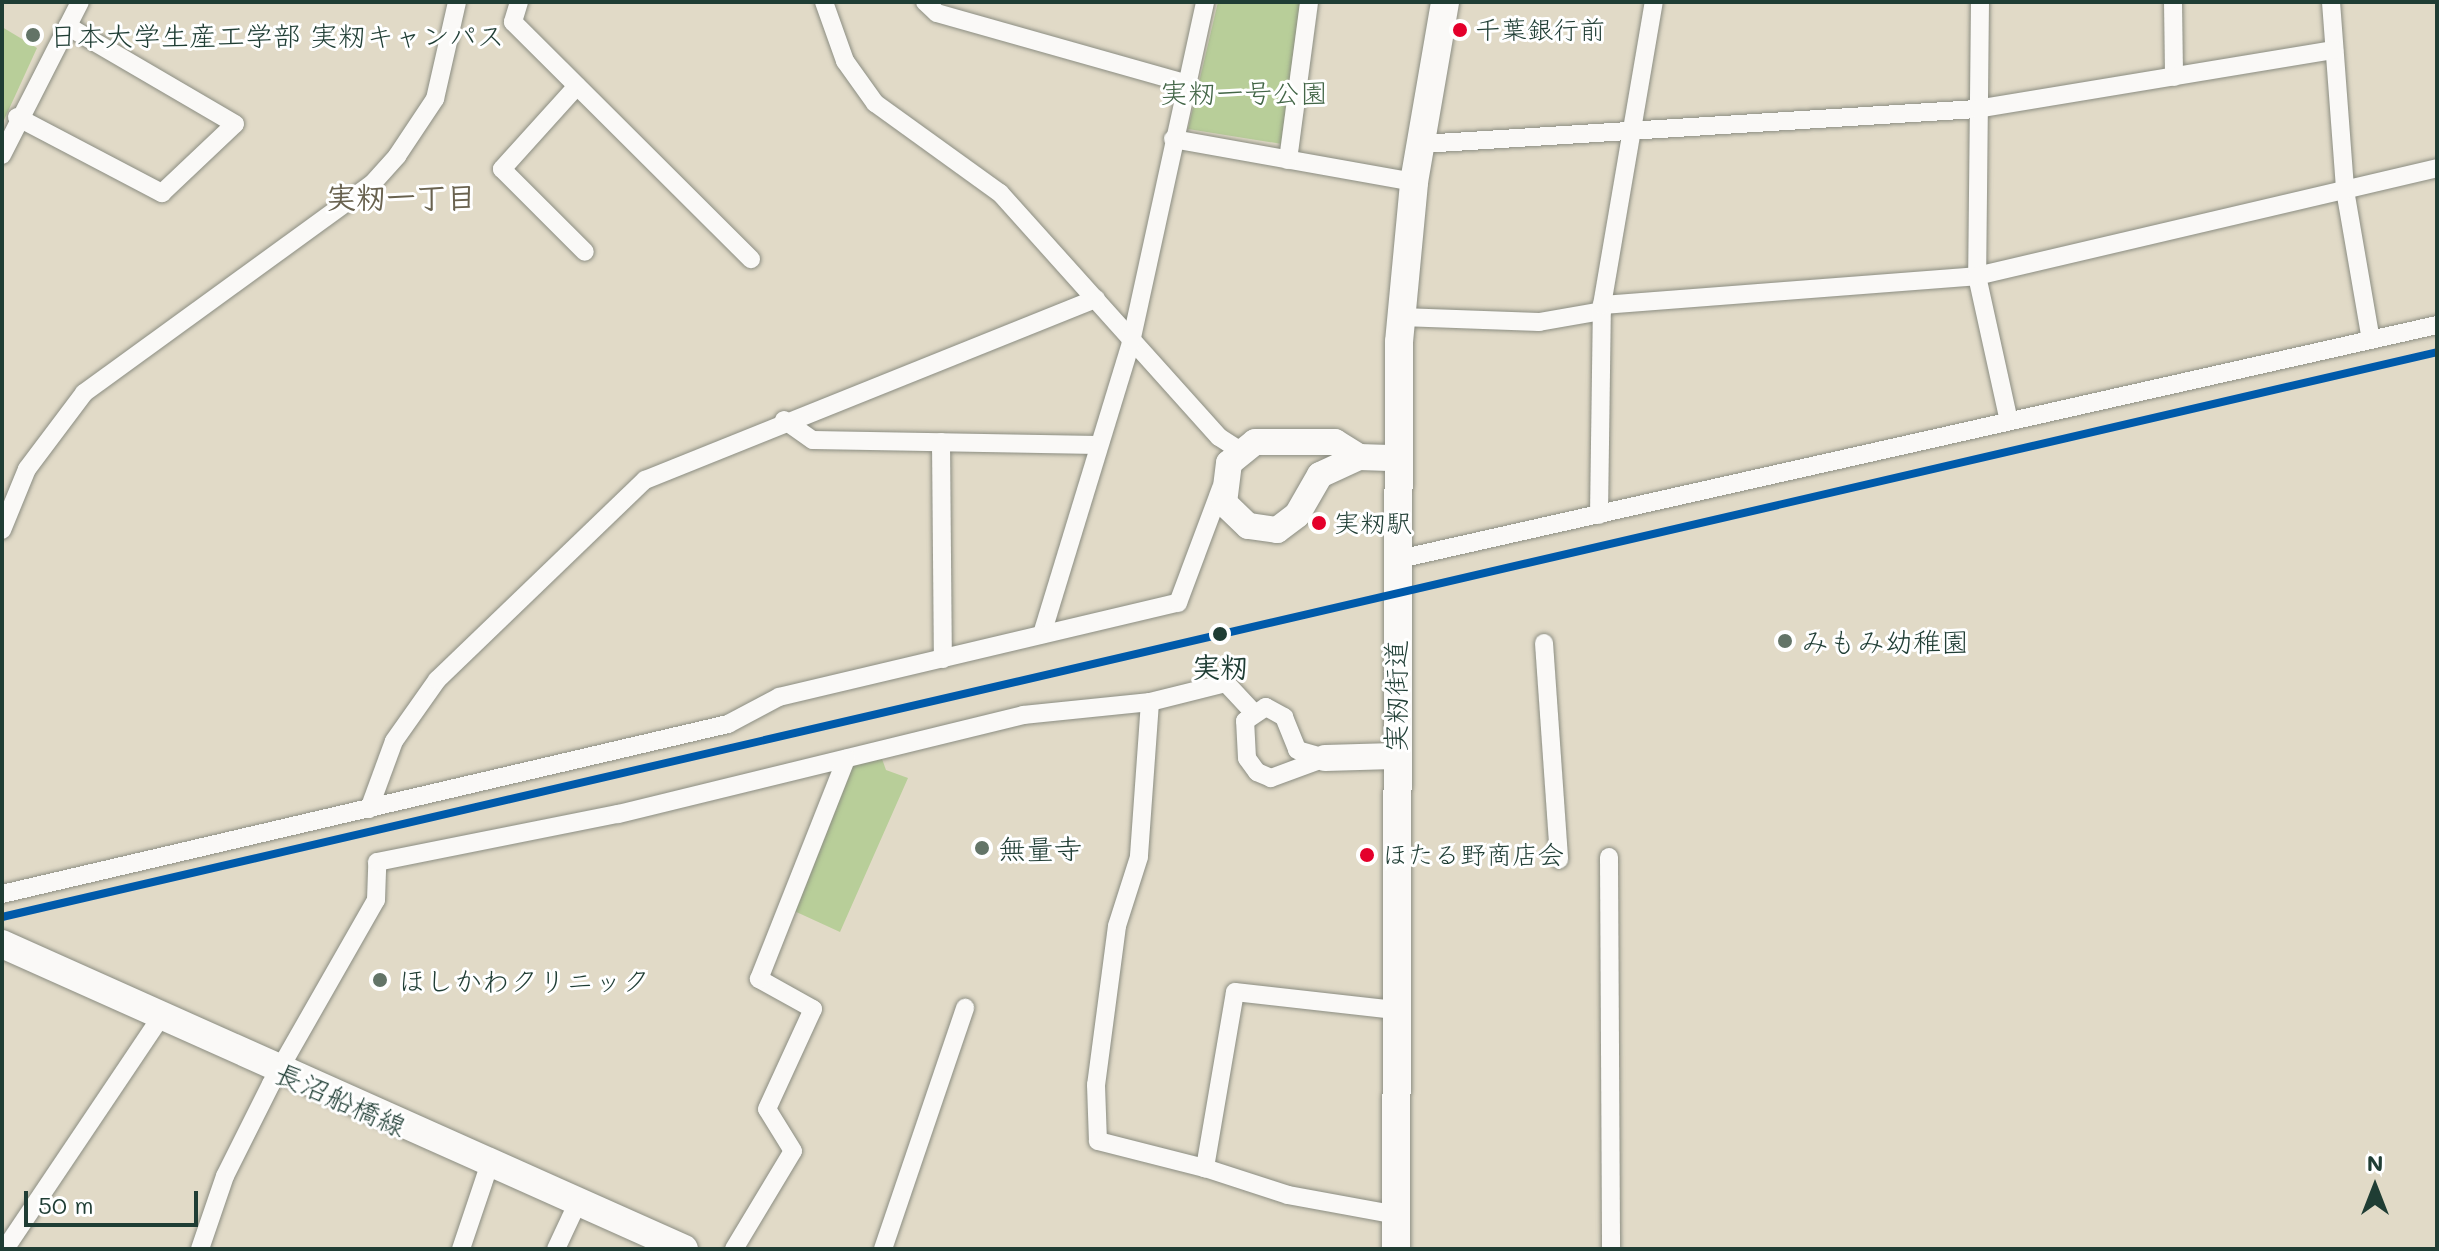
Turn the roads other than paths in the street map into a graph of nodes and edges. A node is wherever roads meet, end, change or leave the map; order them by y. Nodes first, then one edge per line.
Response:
1 (80, 2) edge
2 (457, 2) edge
3 (519, 2) edge
4 (824, 2) edge
5 (925, 2) edge
6 (1205, 2) edge
7 (1309, 2) edge
8 (1445, 2) edge
9 (1654, 2) edge
10 (1980, 2) edge
11 (2173, 2) edge
12 (2331, 2) edge
13 (67, 26) junction
14 (2334, 50) junction
15 (2174, 77) junction
16 (1184, 83) junction
17 (577, 86) junction
18 (1977, 109) junction
19 (17, 117) junction
20 (1630, 130) junction
21 (1173, 139) junction
22 (1422, 144) junction
23 (2, 155) edge
24 (1288, 160) junction
25 (2437, 168) edge
26 (1414, 182) junction
27 (2345, 190) junction
28 (585, 252) dead end
29 (751, 259) dead end
30 (1977, 276) junction
31 (1096, 299) junction
32 (1602, 308) junction
33 (1401, 317) junction
34 (2437, 325) edge
35 (2371, 340) junction
36 (1131, 342) junction
37 (784, 420) junction
38 (2009, 421) junction
39 (941, 442) junction
40 (1098, 445) junction
41 (1239, 450) junction
42 (1359, 457) junction
43 (1397, 458) junction
44 (1221, 488) junction
45 (1599, 515) junction
46 (2, 530) edge
47 (1395, 560) junction
48 (1042, 634) junction
49 (1544, 643) dead end
50 (943, 659) junction
51 (1150, 702) junction
52 (1253, 712) junction
53 (1394, 756) junction
54 (1325, 758) junction
55 (846, 759) junction
56 (369, 809) junction
57 (1609, 857) dead end
58 (1559, 859) dead end
59 (2, 894) edge
60 (2, 944) edge
61 (965, 1008) dead end
62 (1395, 1010) junction
63 (160, 1018) junction
64 (277, 1071) junction
65 (489, 1166) junction
66 (1205, 1168) junction
67 (577, 1204) junction
68 (1397, 1215) junction
69 (5, 1249) edge
70 (200, 1249) edge
71 (461, 1249) edge
72 (556, 1249) edge
73 (684, 1249) edge
74 (734, 1249) edge
75 (883, 1249) edge
76 (1396, 1249) edge
77 (1611, 1249) edge

1 - 13 street
2 - 46 street
3 - 17 street
4 - 31 street
5 - 16 street
6 - 16 street
7 - 24 street
8 - 22 main road, 実籾街道
9 - 20 street
10 - 18 street
11 - 15 street
12 - 14 street
13 - 19 street
13 - 19 street
14 - 15 street
14 - 27 street
15 - 18 street
16 - 21 street
17 - 28 street
17 - 29 street
18 - 20 street
18 - 30 street
19 - 23 street
20 - 22 street
20 - 32 street
21 - 24 street
21 - 36 street
22 - 26 main road, 実籾街道
24 - 26 street
25 - 27 street
26 - 33 main road, 実籾街道
27 - 30 street
27 - 35 street
30 - 32 street
30 - 38 street
31 - 36 street
31 - 37 street
32 - 33 street
32 - 45 street
33 - 43 main road, 実籾街道
34 - 35 street
35 - 38 street
36 - 40 street
36 - 41 street
37 - 39 street
37 - 56 street
38 - 45 street
39 - 40 street
39 - 50 street
40 - 48 street
41 - 42 street
41 - 44 street
42 - 43 street
42 - 44 street
43 - 47 main road, 実籾街道
44 - 48 street
45 - 47 street
47 - 53 main road, 実籾街道
48 - 50 street
49 - 58 street
50 - 56 street
51 - 52 street
51 - 55 street
51 - 66 street
52 - 54 street
52 - 54 street
53 - 54 street
53 - 62 main road, 実籾街道
55 - 64 street
55 - 74 street
56 - 59 street
57 - 77 street
60 - 63 main road, 長沼船橋線
61 - 75 street
62 - 66 street
62 - 68 main road, 実籾街道
63 - 64 main road, 長沼船橋線
63 - 69 street
64 - 65 main road, 長沼船橋線
64 - 70 street
65 - 67 main road, 長沼船橋線
65 - 71 street
66 - 68 street
67 - 72 street
67 - 73 main road, 長沼船橋線
68 - 76 main road, 実籾街道

